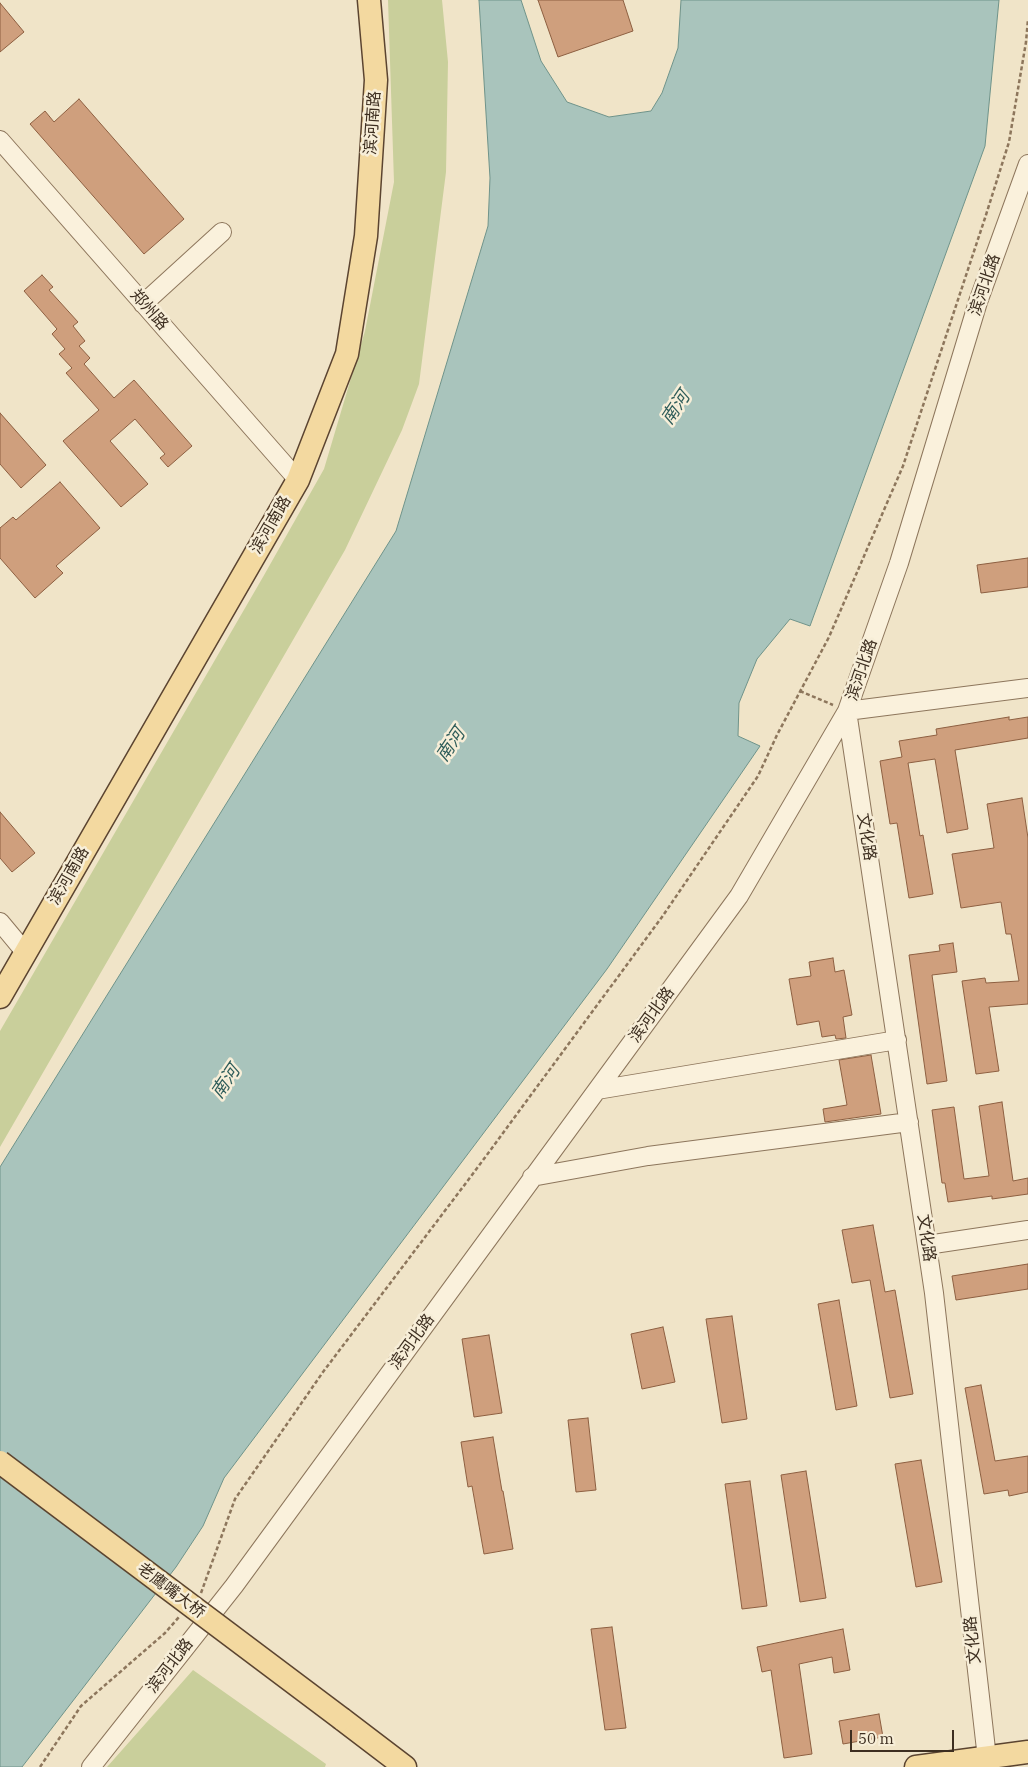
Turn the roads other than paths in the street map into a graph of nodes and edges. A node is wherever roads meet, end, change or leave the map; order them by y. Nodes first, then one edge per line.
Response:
1 (369, 0) edge
2 (0, 140) edge
3 (1028, 164) edge
4 (222, 232) dead end
5 (144, 304) junction
6 (298, 480) junction
7 (1028, 688) edge
8 (848, 711) junction
9 (0, 922) edge
10 (25, 952) junction
11 (0, 997) edge
12 (897, 1040) junction
13 (596, 1090) junction
14 (909, 1122) junction
15 (532, 1177) junction
16 (1028, 1230) edge
17 (927, 1245) junction
18 (0, 1462) edge
19 (0, 1478) edge
20 (339, 1725) junction
21 (1028, 1752) edge
22 (987, 1762) edge
23 (90, 1767) edge
24 (382, 1767) edge
25 (405, 1767) edge
26 (916, 1767) edge

1 - 6 main road, 滨河南路
2 - 5 street, 郑州路
3 - 8 street, 滨河北路
4 - 5 street
5 - 6 street, 郑州路
6 - 10 main road, 滨河南路
7 - 8 street
8 - 12 street, 文化路
8 - 13 street, 滨河北路
9 - 10 street
10 - 11 main road, 滨河南路
12 - 13 street
12 - 14 street, 文化路
13 - 15 street, 滨河北路
14 - 15 street
14 - 17 street, 文化路
15 - 23 street, 滨河北路
16 - 17 street
17 - 22 street, 文化路
18 - 20 main road, 老鹰嘴大桥, bridge
19 - 20 main road, 老鹰嘴大桥
20 - 24 main road
20 - 25 main road
21 - 22 main road
22 - 26 main road

